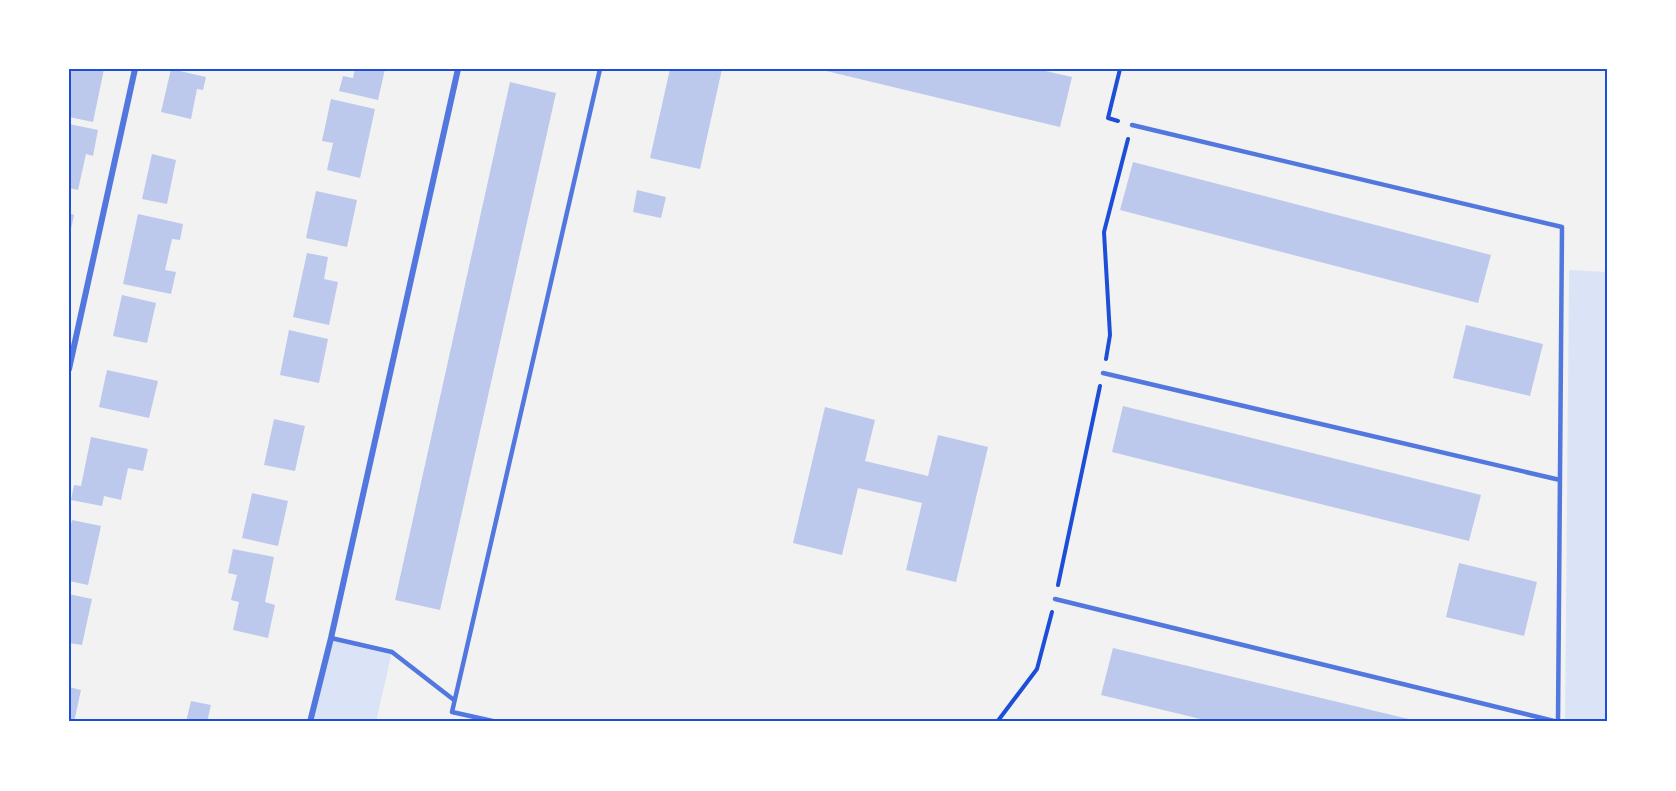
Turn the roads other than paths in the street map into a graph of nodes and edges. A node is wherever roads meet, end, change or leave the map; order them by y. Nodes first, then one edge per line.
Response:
1 (135, 69) edge
2 (458, 69) edge
3 (600, 69) edge
4 (1132, 125) road end
5 (69, 369) edge
6 (1103, 373) road end
7 (1560, 480) junction
8 (1055, 599) road end
9 (331, 638) junction
10 (454, 700) junction
11 (310, 722) edge
12 (497, 722) edge
13 (1558, 722) edge

1 - 5 street
2 - 9 street
3 - 10 lane
4 - 7 lane
6 - 7 lane
7 - 13 lane
8 - 13 lane
9 - 10 lane
9 - 11 street
10 - 12 lane

